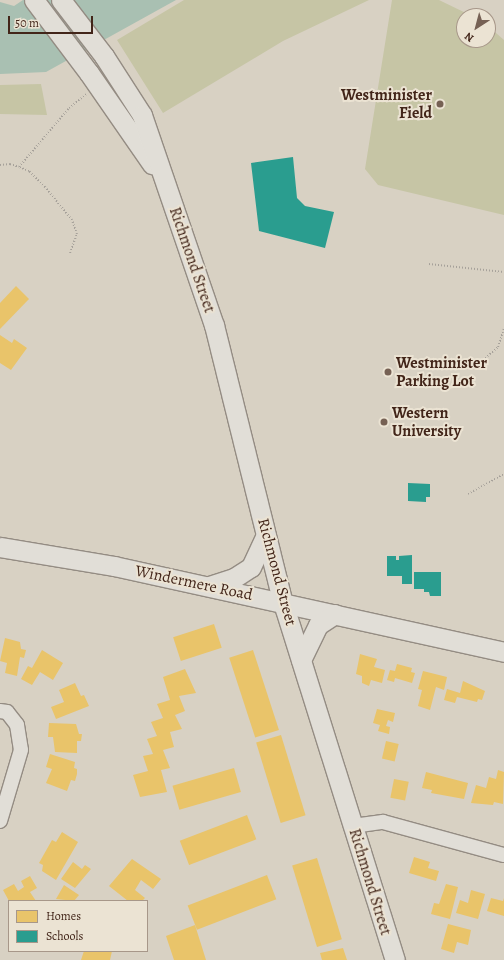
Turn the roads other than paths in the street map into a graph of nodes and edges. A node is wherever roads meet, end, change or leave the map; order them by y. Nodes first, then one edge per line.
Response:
1 (34, 0) edge
2 (62, 0) edge
3 (165, 183) junction
4 (266, 535) junction
5 (0, 547) edge
6 (209, 586) junction
7 (283, 603) junction
8 (335, 614) junction
9 (504, 652) edge
10 (301, 660) junction
11 (0, 711) edge
12 (0, 821) edge
13 (353, 826) junction
14 (504, 855) edge
15 (395, 960) edge

1 - 3 main road, Richmond Street
2 - 3 main road, Richmond Street
3 - 4 main road, Richmond Street
4 - 6 main road
4 - 7 main road, Richmond Street
5 - 6 main road, Windermere Road
6 - 7 main road, Windermere Road
7 - 8 main road, Windermere Road
7 - 10 main road, Richmond Street
8 - 9 main road, Windermere Road
8 - 10 main road
10 - 13 main road, Richmond Street
11 - 12 street
13 - 14 street
13 - 15 main road, Richmond Street

